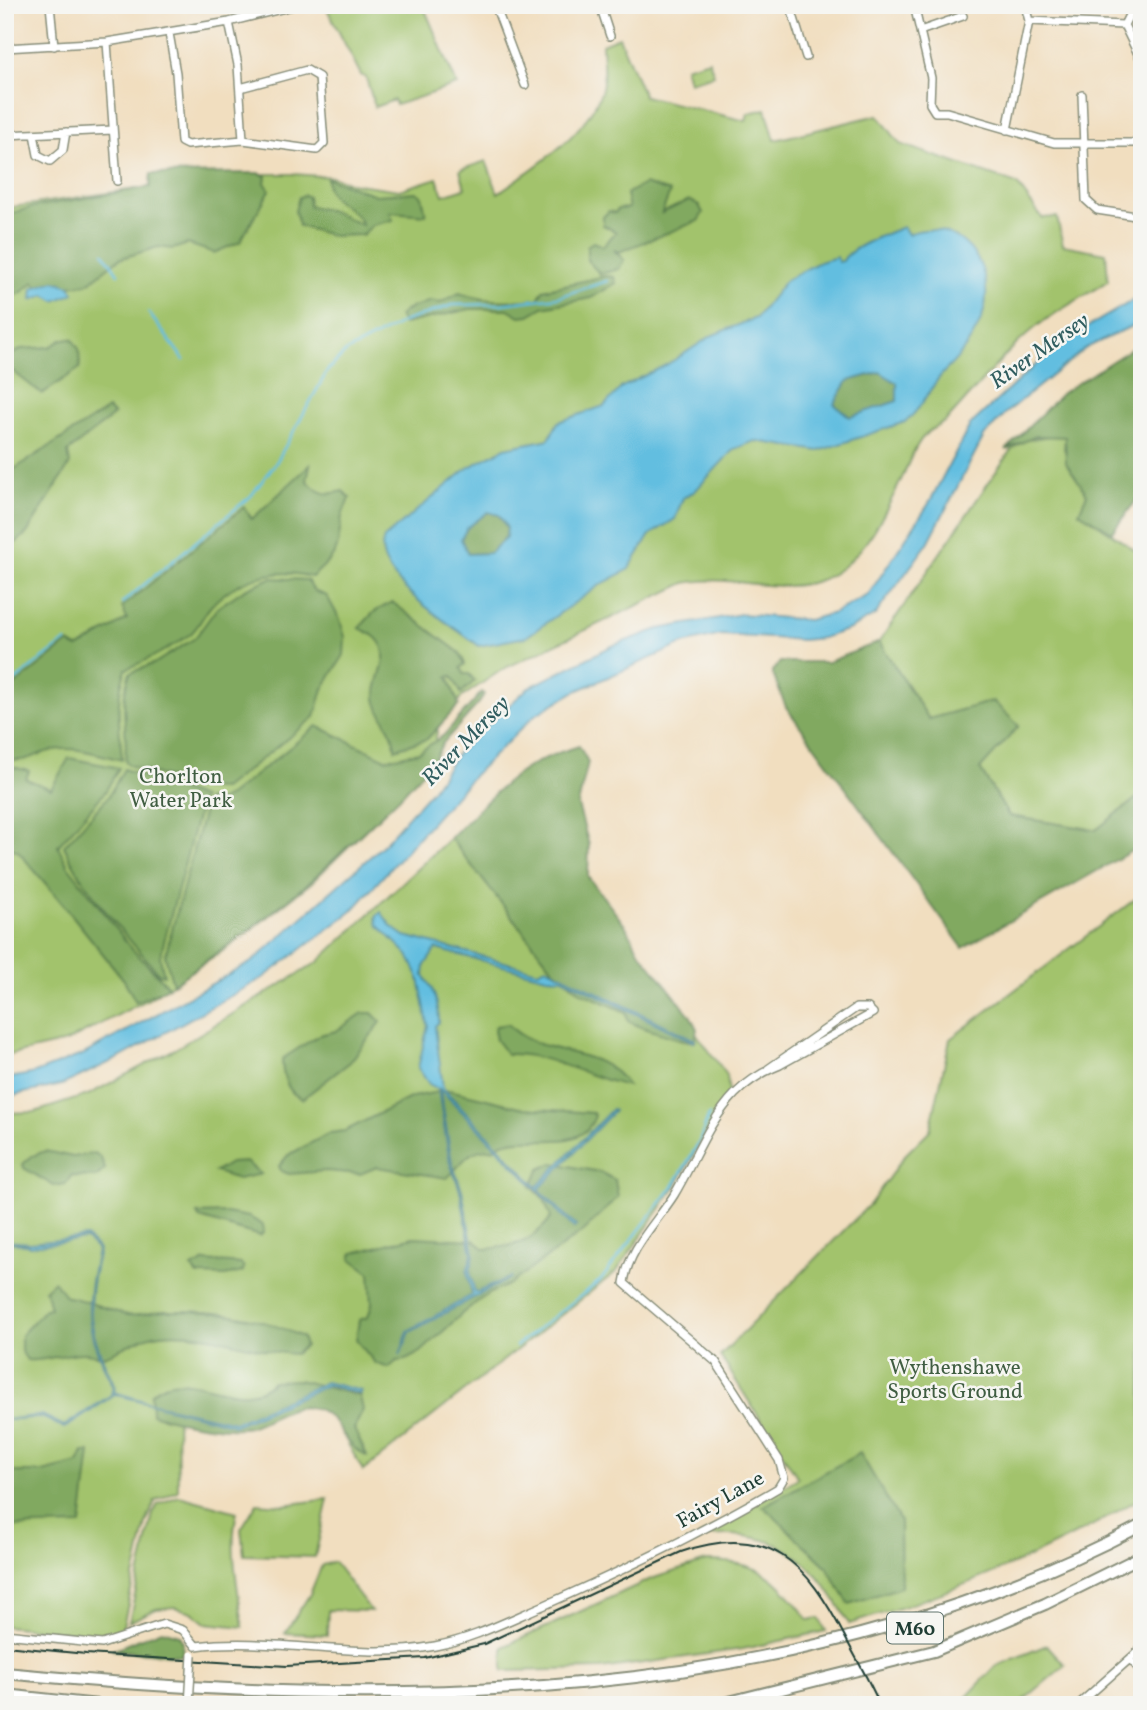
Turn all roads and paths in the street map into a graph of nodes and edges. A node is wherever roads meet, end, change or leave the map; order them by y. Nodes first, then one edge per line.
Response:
1 (50, 5) edge
2 (297, 5) edge
3 (495, 5) edge
4 (600, 5) edge
5 (790, 5) edge
6 (914, 5) edge
7 (1025, 5) edge
8 (1134, 5) edge
9 (963, 16) dead end
10 (1029, 21) junction
11 (229, 22) junction
12 (1124, 25) junction
13 (920, 31) junction
14 (169, 33) junction
15 (610, 36) dead end
16 (107, 43) junction
17 (54, 46) junction
18 (5, 48) edge
19 (806, 57) dead end
20 (1142, 62) edge
21 (525, 85) dead end
22 (240, 88) junction
23 (1082, 95) dead end
24 (113, 130) junction
25 (1007, 130) junction
26 (66, 132) junction
27 (34, 134) junction
28 (5, 135) edge
29 (243, 140) junction
30 (1142, 143) edge
31 (1083, 144) junction
32 (117, 181) dead end
33 (1142, 217) edge
34 (873, 1013) dead end
35 (1142, 1525) edge
36 (1142, 1556) edge
37 (5, 1633) edge
38 (196, 1646) junction
39 (1142, 1648) edge
40 (1130, 1659) junction
41 (1142, 1672) edge
42 (5, 1673) edge
43 (637, 1688) dead end
44 (612, 1692) dead end
45 (5, 1695) edge
46 (98, 1705) edge
47 (189, 1705) edge
48 (717, 1705) edge
49 (1078, 1705) edge

1 - 17 street
2 - 11 street
3 - 21 street
4 - 15 street
5 - 19 street
6 - 13 street
7 - 10 street
8 - 12 street
9 - 13 street
10 - 12 street
10 - 25 street
11 - 14 street
11 - 22 street
12 - 20 street
13 - 25 street
14 - 16 street
14 - 29 street
16 - 17 street
16 - 24 street
17 - 18 street
22 - 29 street
22 - 29 street
23 - 31 street
24 - 26 street
24 - 32 street
25 - 31 street
26 - 27 street
26 - 27 street
27 - 28 street
30 - 31 street
31 - 33 street
34 - 38 street, Fairy Lane
35 - 43 highway, M60
36 - 48 highway, M60
37 - 38 street
38 - 47 street, bridge
39 - 40 street
40 - 41 street
40 - 49 street
42 - 44 highway
45 - 46 highway

